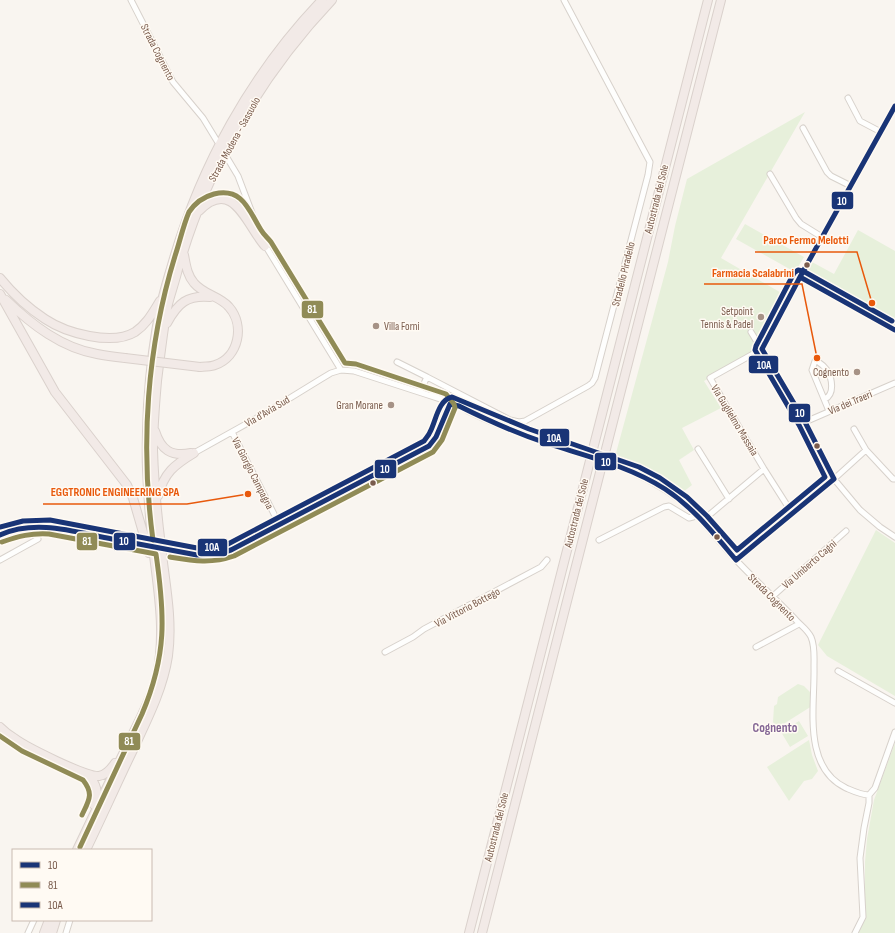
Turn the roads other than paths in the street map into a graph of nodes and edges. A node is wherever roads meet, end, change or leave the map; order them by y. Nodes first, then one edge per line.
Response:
1 (131, 0) edge
2 (322, 0) edge
3 (332, 0) edge
4 (564, 0) edge
5 (708, 0) edge
6 (721, 0) edge
7 (848, 98) dead end
8 (895, 106) edge
9 (803, 128) dead end
10 (880, 132) junction
11 (217, 141) dead end
12 (226, 156) dead end
13 (770, 174) dead end
14 (851, 186) junction
15 (197, 213) junction
16 (822, 237) junction
17 (265, 246) junction
18 (183, 251) junction
19 (800, 277) junction
20 (0, 279) edge
21 (164, 293) junction
22 (0, 294) edge
23 (213, 297) junction
24 (21, 313) junction
25 (164, 328) junction
26 (895, 330) edge
27 (751, 332) dead end
28 (762, 349) junction
29 (397, 362) dead end
30 (341, 370) junction
31 (427, 377) junction
32 (895, 383) edge
33 (423, 393) junction
34 (825, 399) junction
35 (449, 405) junction
36 (459, 406) junction
37 (829, 411) junction
38 (805, 422) junction
39 (154, 426) junction
40 (854, 428) dead end
41 (232, 432) junction
42 (698, 449) dead end
43 (866, 450) junction
44 (194, 453) junction
45 (764, 469) junction
46 (834, 479) junction
47 (895, 479) edge
48 (729, 499) junction
49 (156, 503) junction
50 (792, 513) junction
51 (274, 514) dead end
52 (695, 514) junction
53 (704, 519) junction
54 (846, 531) dead end
55 (0, 535) edge
56 (895, 537) edge
57 (38, 539) dead end
58 (599, 540) dead end
59 (158, 558) junction
60 (0, 560) edge
61 (547, 560) dead end
62 (736, 560) junction
63 (160, 596) junction
64 (772, 596) junction
65 (799, 624) junction
66 (756, 647) dead end
67 (385, 652) dead end
68 (838, 671) dead end
69 (895, 703) edge
70 (0, 726) edge
71 (134, 731) junction
72 (895, 732) edge
73 (87, 774) junction
74 (869, 795) junction
75 (77, 849) edge
76 (77, 849) edge
77 (86, 849) edge
78 (34, 921) edge
79 (49, 921) edge
80 (56, 921) edge
81 (70, 921) edge
82 (28, 933) edge
83 (44, 933) edge
84 (52, 933) edge
85 (66, 933) edge
86 (468, 933) edge
87 (482, 933) edge
88 (855, 933) edge

1 - 11 street, Strada Cognento
2 - 21 highway, Strada Modena - Sassuolo
3 - 15 highway, Strada Modena - Sassuolo
4 - 31 street, Stradello Piradello
5 - 86 highway, Autostrada del Sole
6 - 87 highway, Autostrada del Sole
7 - 10 street
8 - 10 street
9 - 14 street
10 - 14 street
12 - 17 street
13 - 16 street
14 - 16 street
15 - 17 highway
15 - 18 highway, Strada Modena - Sassuolo
16 - 19 street
17 - 30 street
18 - 23 highway
18 - 25 highway, Strada Modena - Sassuolo
19 - 26 street
19 - 28 street
20 - 21 highway
20 - 24 highway
21 - 59 highway, Strada Modena - Sassuolo
22 - 24 highway
22 - 63 highway
23 - 24 highway, bridge
23 - 25 highway
25 - 39 highway, Strada Modena - Sassuolo
27 - 28 street
28 - 38 street
28 - 45 street, Via Guglielmo Massaia
29 - 31 street
30 - 33 street, Strada Cognento
30 - 41 street, Via d'Avia Sud
31 - 33 street
32 - 37 street, Via dei Traeri
33 - 35 street, Strada Cognento
33 - 36 street, Strada Cognento
34 - 34 street
34 - 37 street
35 - 36 street, Strada Cognento
35 - 55 street, bridge
36 - 52 street, Strada Cognento, bridge
37 - 38 street, Via dei Traeri
38 - 46 street
39 - 44 highway
39 - 49 highway, Strada Modena - Sassuolo
40 - 43 street
41 - 44 street, Via d'Avia Sud
41 - 51 street, Via Giorgio Campagna
42 - 48 street
43 - 46 street
43 - 47 street
44 - 49 highway
45 - 48 street
45 - 50 street, Via Guglielmo Massaia
46 - 50 street
46 - 56 street
48 - 53 street
49 - 59 highway, Strada Modena - Sassuolo
50 - 62 street
52 - 53 street, Strada Cognento
52 - 58 street
53 - 62 street, Strada Cognento
54 - 64 street, Via Umberto Cagni
57 - 60 street
59 - 63 highway
59 - 77 highway
61 - 67 street, Via Vittorio Bottego
62 - 64 street, Strada Cognento
63 - 71 highway
64 - 65 street, Strada Cognento
65 - 66 street, Strada Cognento
65 - 74 street, Strada Cognento
68 - 69 street
70 - 73 highway
71 - 73 highway
71 - 75 highway
72 - 74 street
73 - 76 highway
74 - 88 street
78 - 82 street
79 - 83 highway
80 - 84 highway
81 - 85 street

